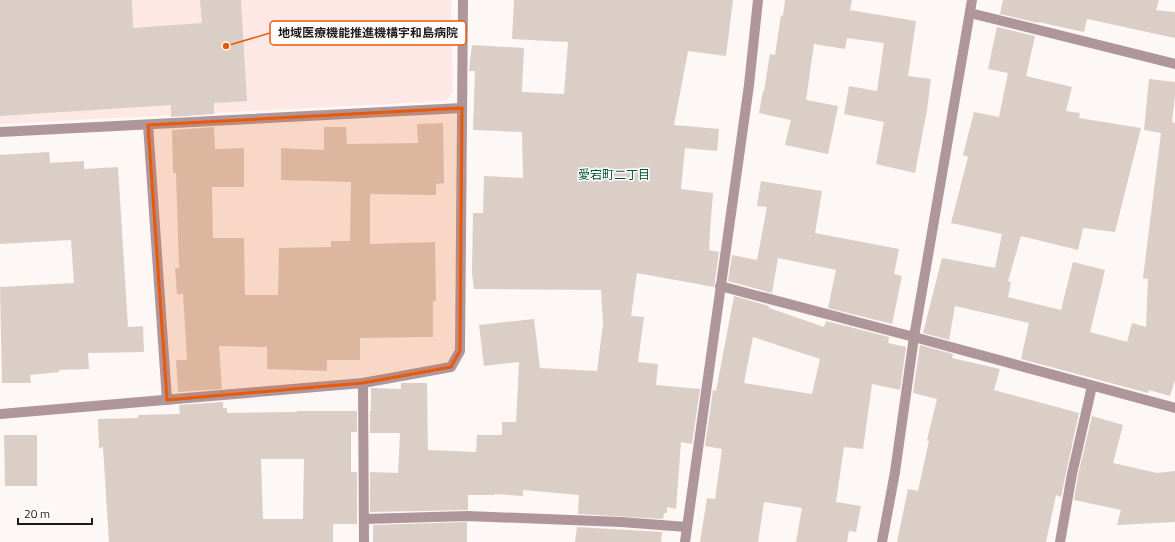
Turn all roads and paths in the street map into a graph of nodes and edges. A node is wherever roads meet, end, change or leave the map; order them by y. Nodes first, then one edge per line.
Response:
1 (464, 0) edge
2 (758, 0) edge
3 (972, 0) edge
4 (970, 13) junction
5 (1175, 64) edge
6 (462, 108) junction
7 (148, 125) junction
8 (0, 132) edge
9 (720, 286) junction
10 (914, 337) junction
11 (364, 383) junction
12 (1092, 386) junction
13 (167, 400) junction
14 (1175, 408) edge
15 (0, 414) edge
16 (365, 519) junction
17 (687, 527) junction
18 (364, 542) edge
19 (685, 542) edge
20 (882, 542) edge
21 (1060, 542) edge

1 - 6 street
2 - 9 street
3 - 4 street
4 - 5 street
4 - 10 street
6 - 7 street
6 - 11 street
7 - 8 street
7 - 13 street
9 - 10 street
9 - 17 street
10 - 12 street
10 - 20 street
11 - 13 street
11 - 16 street
12 - 14 street
12 - 21 street
13 - 15 street
16 - 17 street
16 - 18 street
17 - 19 street

